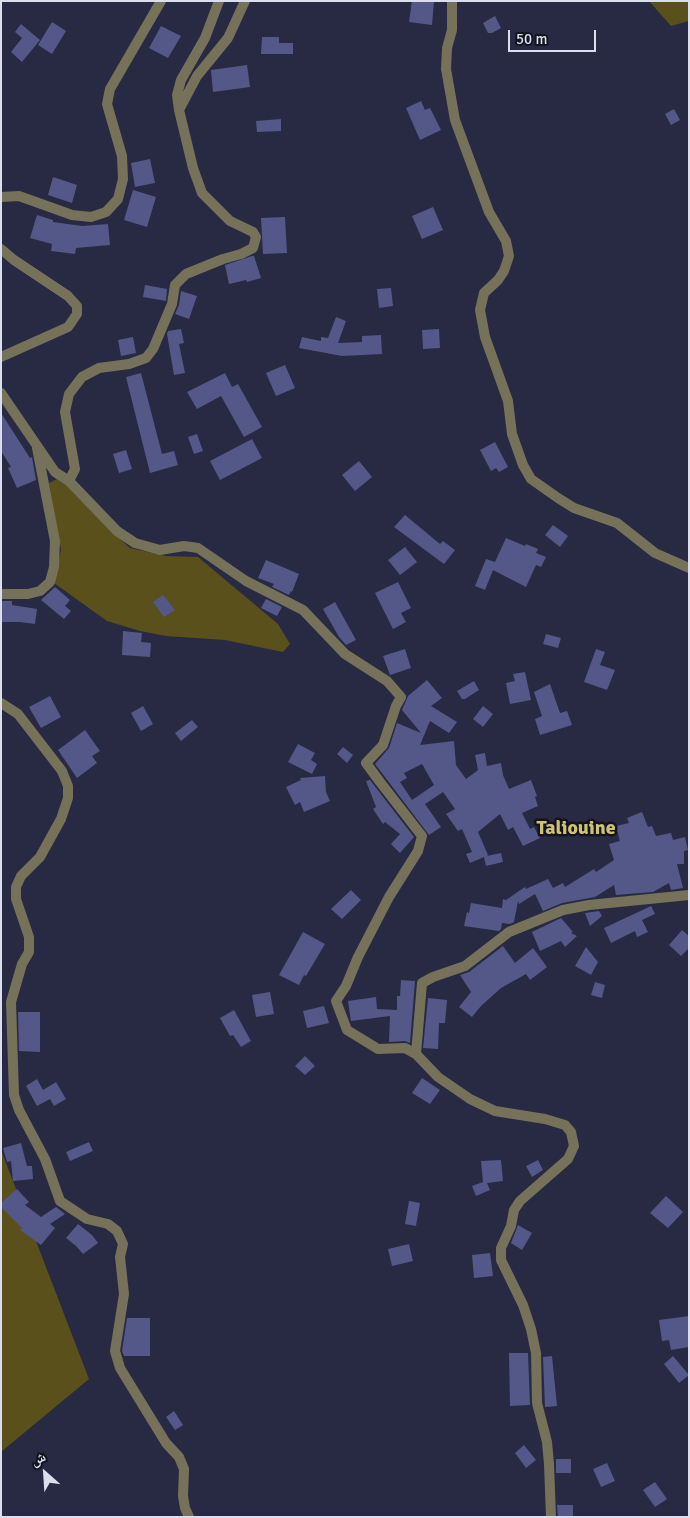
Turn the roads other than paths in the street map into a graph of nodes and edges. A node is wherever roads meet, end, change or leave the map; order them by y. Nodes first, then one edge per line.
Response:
1 (161, 1) edge
2 (219, 1) edge
3 (246, 1) edge
4 (452, 1) edge
5 (178, 110) junction
6 (1, 197) edge
7 (1, 249) edge
8 (1, 357) edge
9 (1, 393) edge
10 (36, 442) junction
11 (69, 481) junction
12 (689, 568) edge
13 (1, 594) edge
14 (1, 703) edge
15 (689, 895) edge
16 (416, 1054) junction
17 (189, 1517) edge
18 (551, 1517) edge

1 - 6 street
2 - 5 street
3 - 5 street
4 - 12 street
5 - 11 street
7 - 8 street
9 - 10 street
10 - 11 street
10 - 13 street
11 - 16 street
14 - 17 street
15 - 16 street
16 - 18 street

